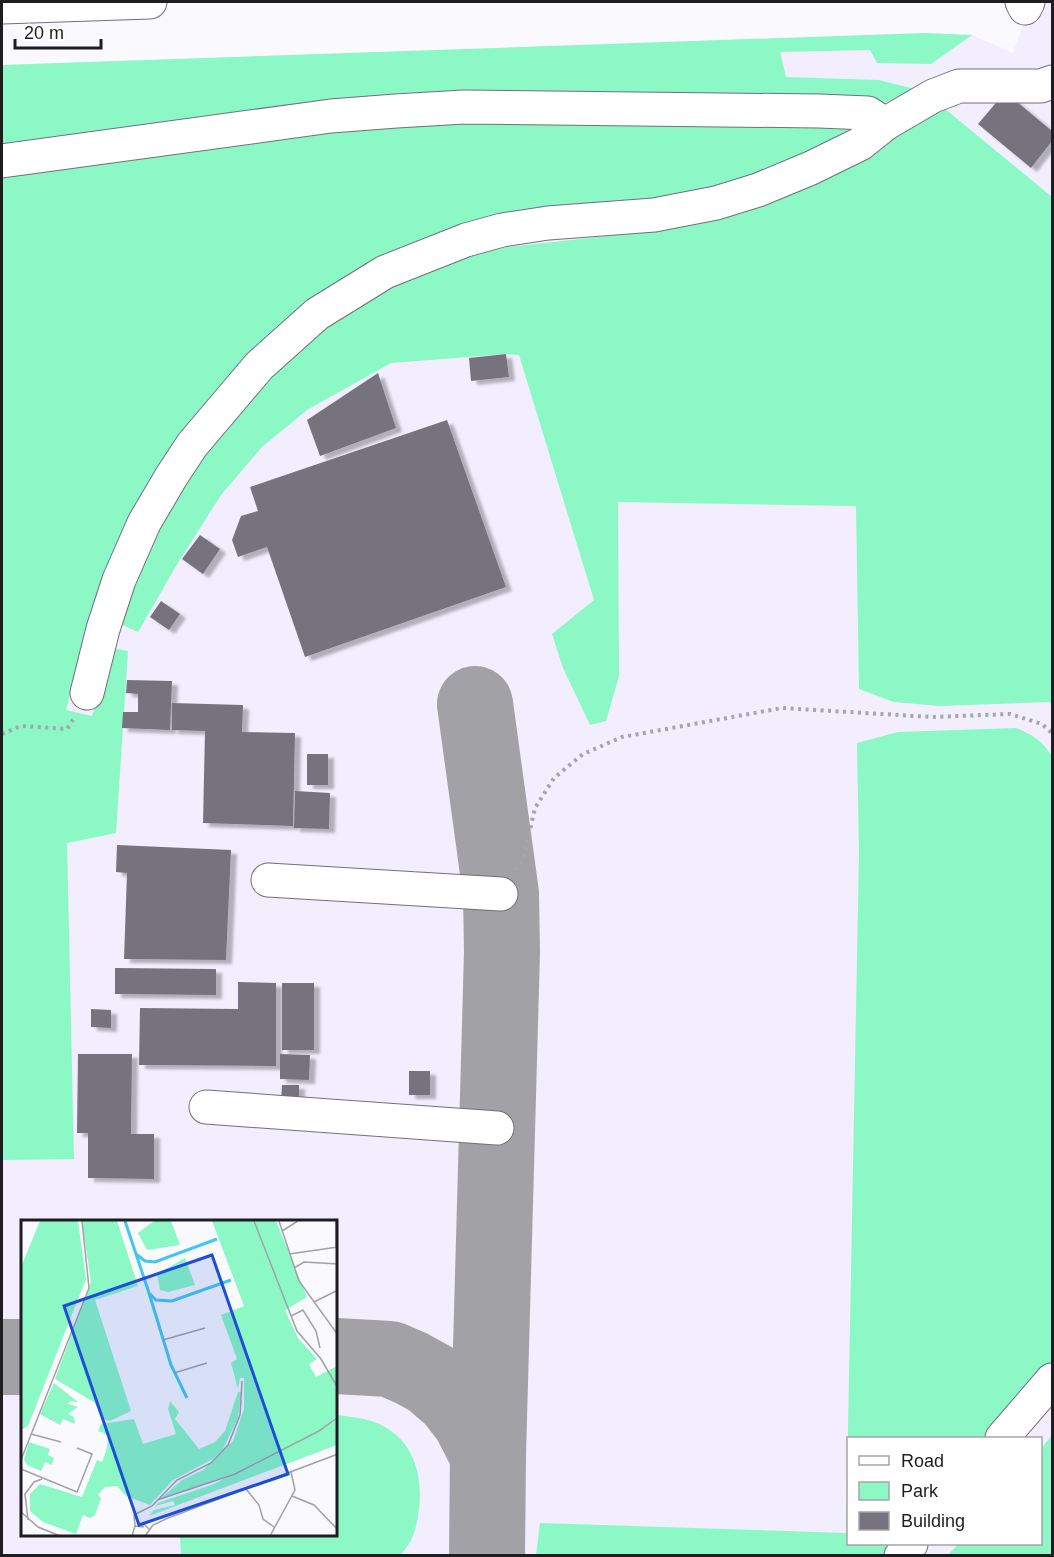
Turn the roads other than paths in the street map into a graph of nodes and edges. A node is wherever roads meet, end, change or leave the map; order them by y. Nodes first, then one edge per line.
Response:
1 (150, 2) edge
2 (1022, 2) edge
3 (1028, 2) edge
4 (2, 7) edge
5 (1053, 82) edge
6 (885, 124) junction
7 (2, 161) edge
8 (87, 693) road end
9 (268, 880) dead end
10 (501, 894) road end
11 (206, 1107) dead end
12 (497, 1128) dead end
13 (1053, 1380) edge
14 (1003, 1437) edge

1 - 4 main road
2 - 3 main road
5 - 6 main road
6 - 7 main road
6 - 8 main road
9 - 10 main road
11 - 12 main road
13 - 14 main road

